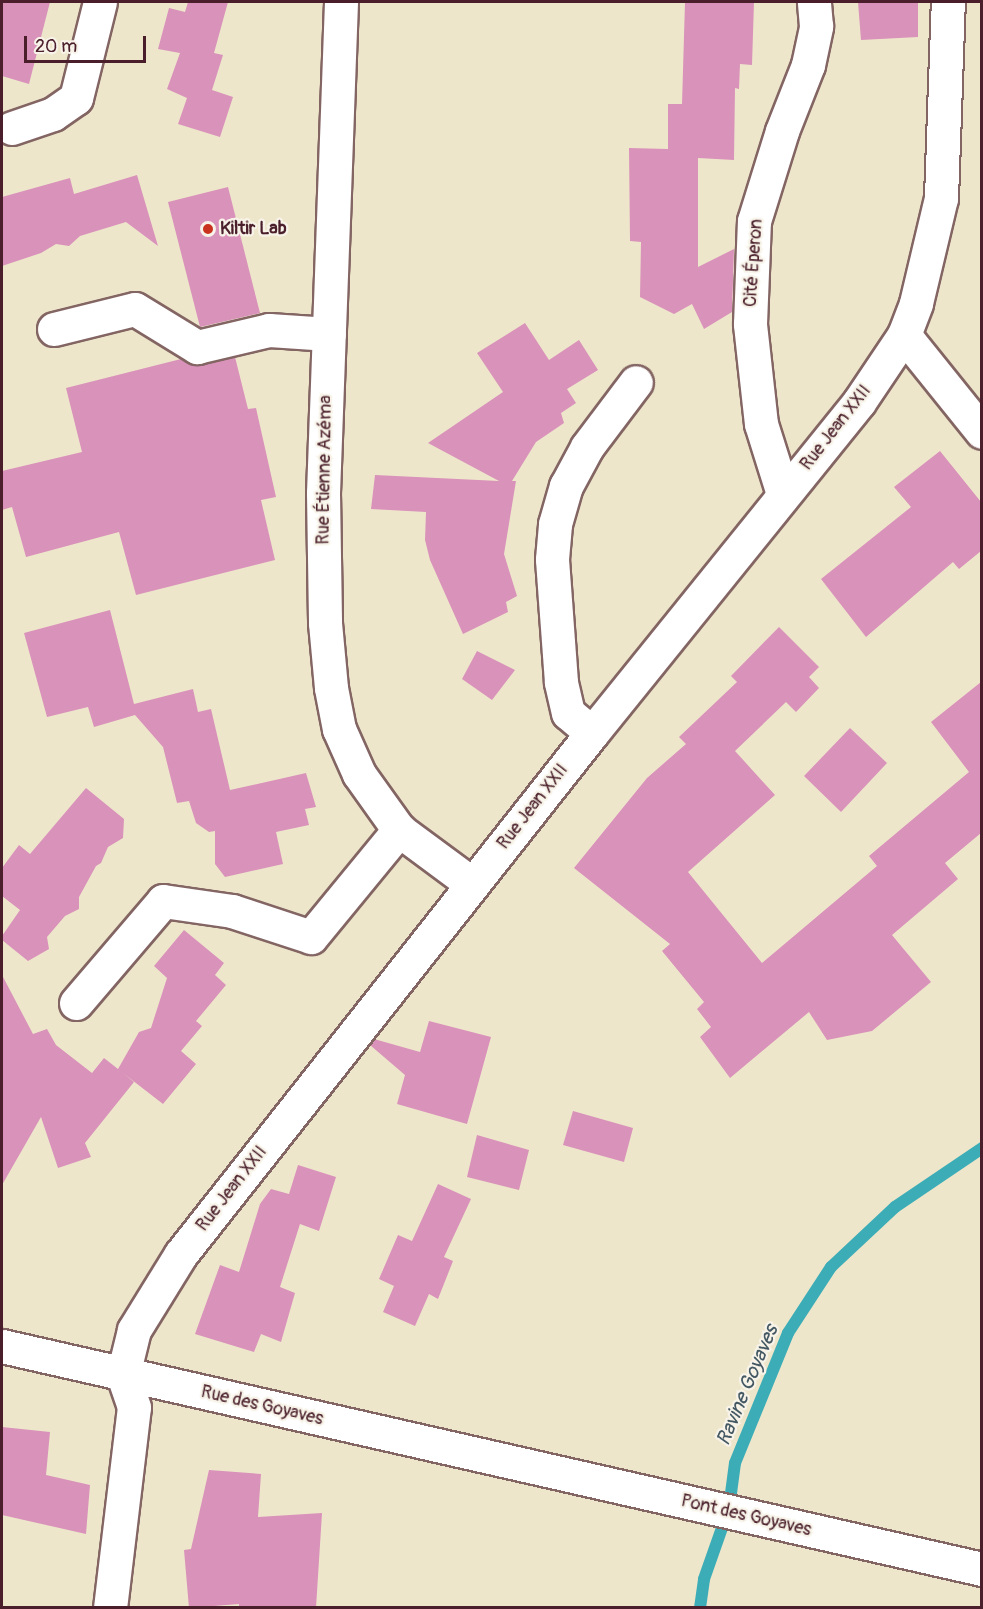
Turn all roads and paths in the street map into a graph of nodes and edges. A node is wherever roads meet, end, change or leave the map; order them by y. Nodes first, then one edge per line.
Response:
1 (100, 2) edge
2 (341, 2) edge
3 (814, 2) edge
4 (948, 2) edge
5 (12, 128) dead end
6 (54, 329) dead end
7 (328, 334) junction
8 (904, 335) junction
9 (636, 382) dead end
10 (981, 432) edge
11 (783, 494) junction
12 (592, 733) junction
13 (399, 830) junction
14 (472, 884) junction
15 (76, 1003) dead end
16 (2, 1346) edge
17 (123, 1375) junction
18 (523, 1464) joint
19 (975, 1568) edge
20 (110, 1608) edge

1 - 5 street
2 - 7 street, Rue Étienne Azéma
3 - 11 street, Cité Éperon
4 - 8 street, Rue Jean XXII
6 - 7 street
7 - 13 street, Rue Étienne Azéma
8 - 10 street
8 - 11 street, Rue Jean XXII
9 - 12 street
11 - 12 street, Rue Jean XXII
12 - 14 street, Rue Jean XXII
13 - 14 street, Rue Étienne Azéma
13 - 15 street
14 - 17 street, Rue Jean XXII
16 - 17 street, Rue des Goyaves
17 - 18 street, Rue des Goyaves
17 - 20 street
18 - 19 street, Pont des Goyaves

